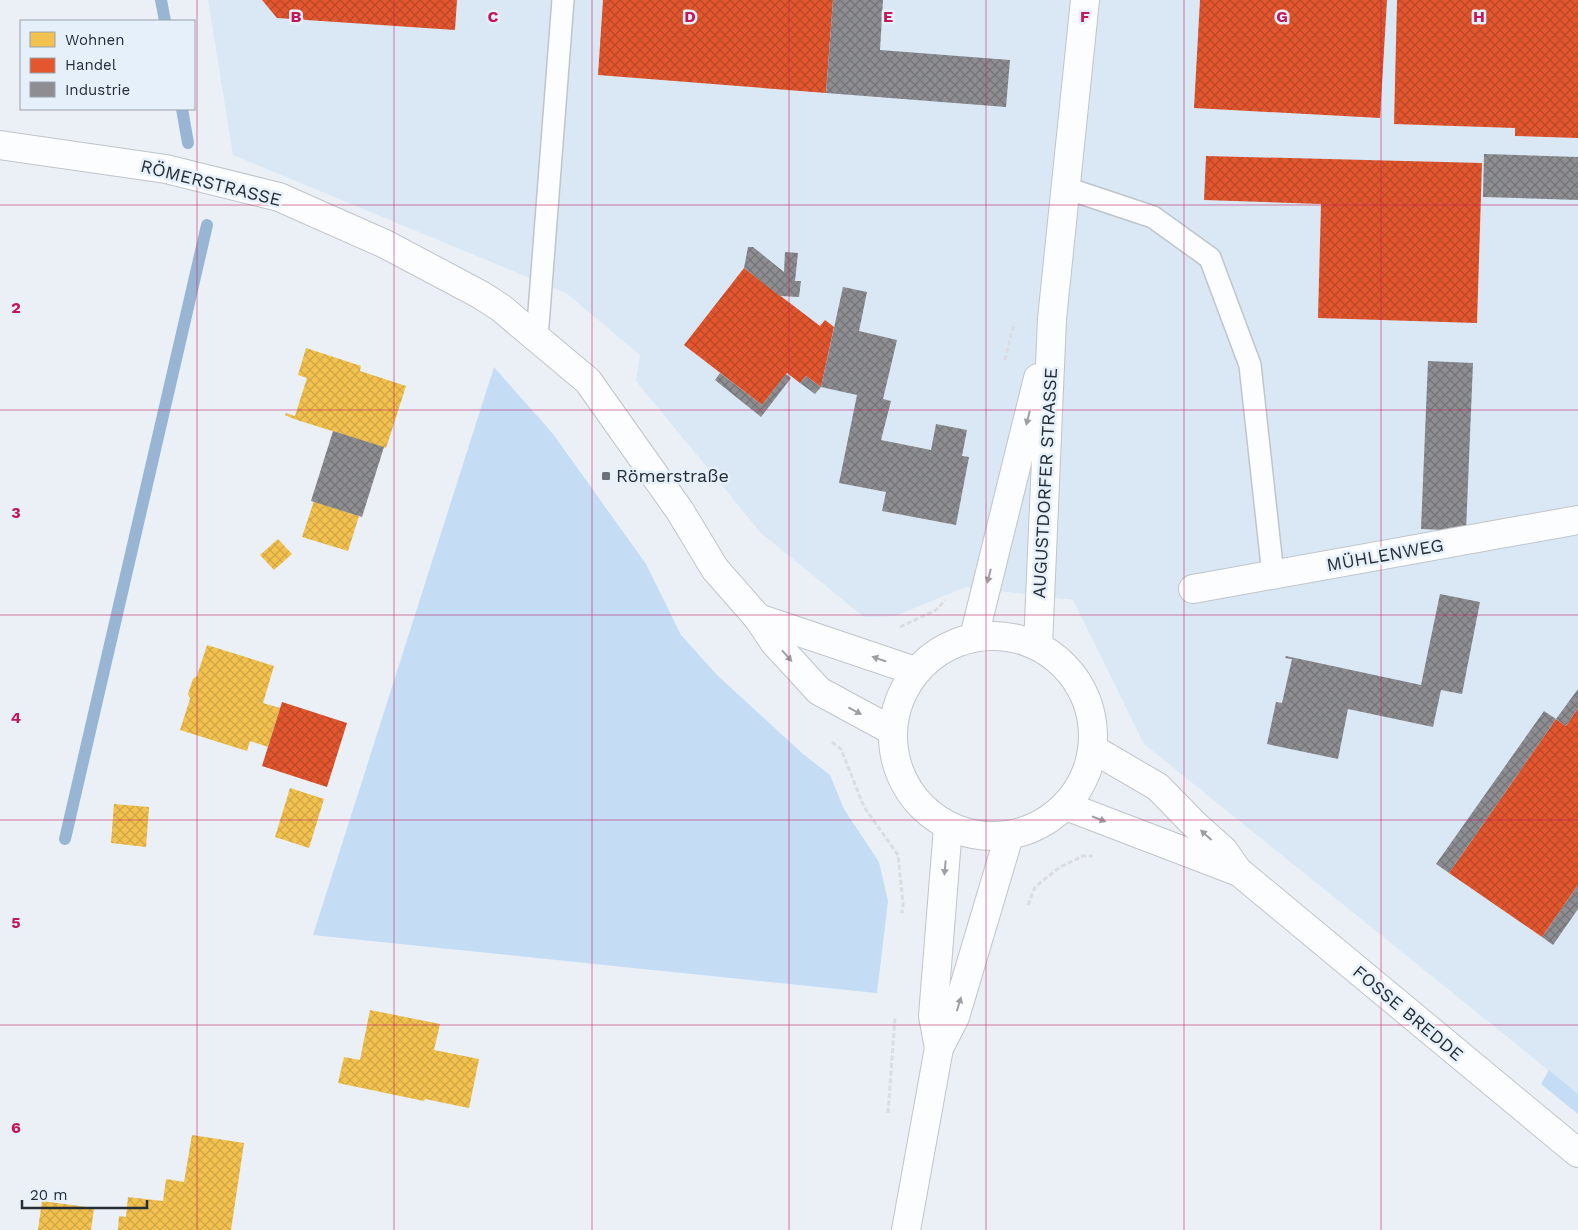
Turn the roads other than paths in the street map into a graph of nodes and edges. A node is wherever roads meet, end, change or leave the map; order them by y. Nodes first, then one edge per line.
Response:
1 (563, 0) edge
2 (1085, 0) edge
3 (0, 145) edge
4 (1066, 188) junction
5 (1052, 320) junction
6 (537, 338) junction
7 (1578, 520) edge
8 (1273, 574) junction
9 (1193, 589) dead end
10 (758, 618) junction
11 (974, 637) junction
12 (1038, 646) junction
13 (916, 671) junction
14 (891, 730) junction
15 (1093, 749) junction
16 (1066, 806) junction
17 (948, 827) junction
18 (1009, 836) junction
19 (1238, 871) junction
20 (939, 1048) junction
21 (1578, 1153) edge
22 (906, 1230) edge

1 - 6 lane
2 - 4 street, AUGUSTDORFER STRASSE
3 - 6 street, RÖMERSTRASSE
4 - 5 street, AUGUSTDORFER STRASSE
4 - 8 lane
5 -> 11 street, AUGUSTDORFER STRASSE
5 - 12 street, AUGUSTDORFER STRASSE
6 - 10 street, RÖMERSTRASSE
7 - 8 street, MÜHLENWEG
8 - 9 street, MÜHLENWEG
13 -> 10 street
10 -> 14 street, RÖMERSTRASSE
11 - 12 street
11 - 13 street
12 - 15 street
13 - 14 street
14 - 17 street
15 - 16 street
19 -> 15 street, FOSSE BREDDE
16 - 18 street
16 -> 19 street, FOSSE BREDDE
17 - 18 street
17 -> 20 street
20 -> 18 street
19 - 21 street, FOSSE BREDDE
20 - 22 street

